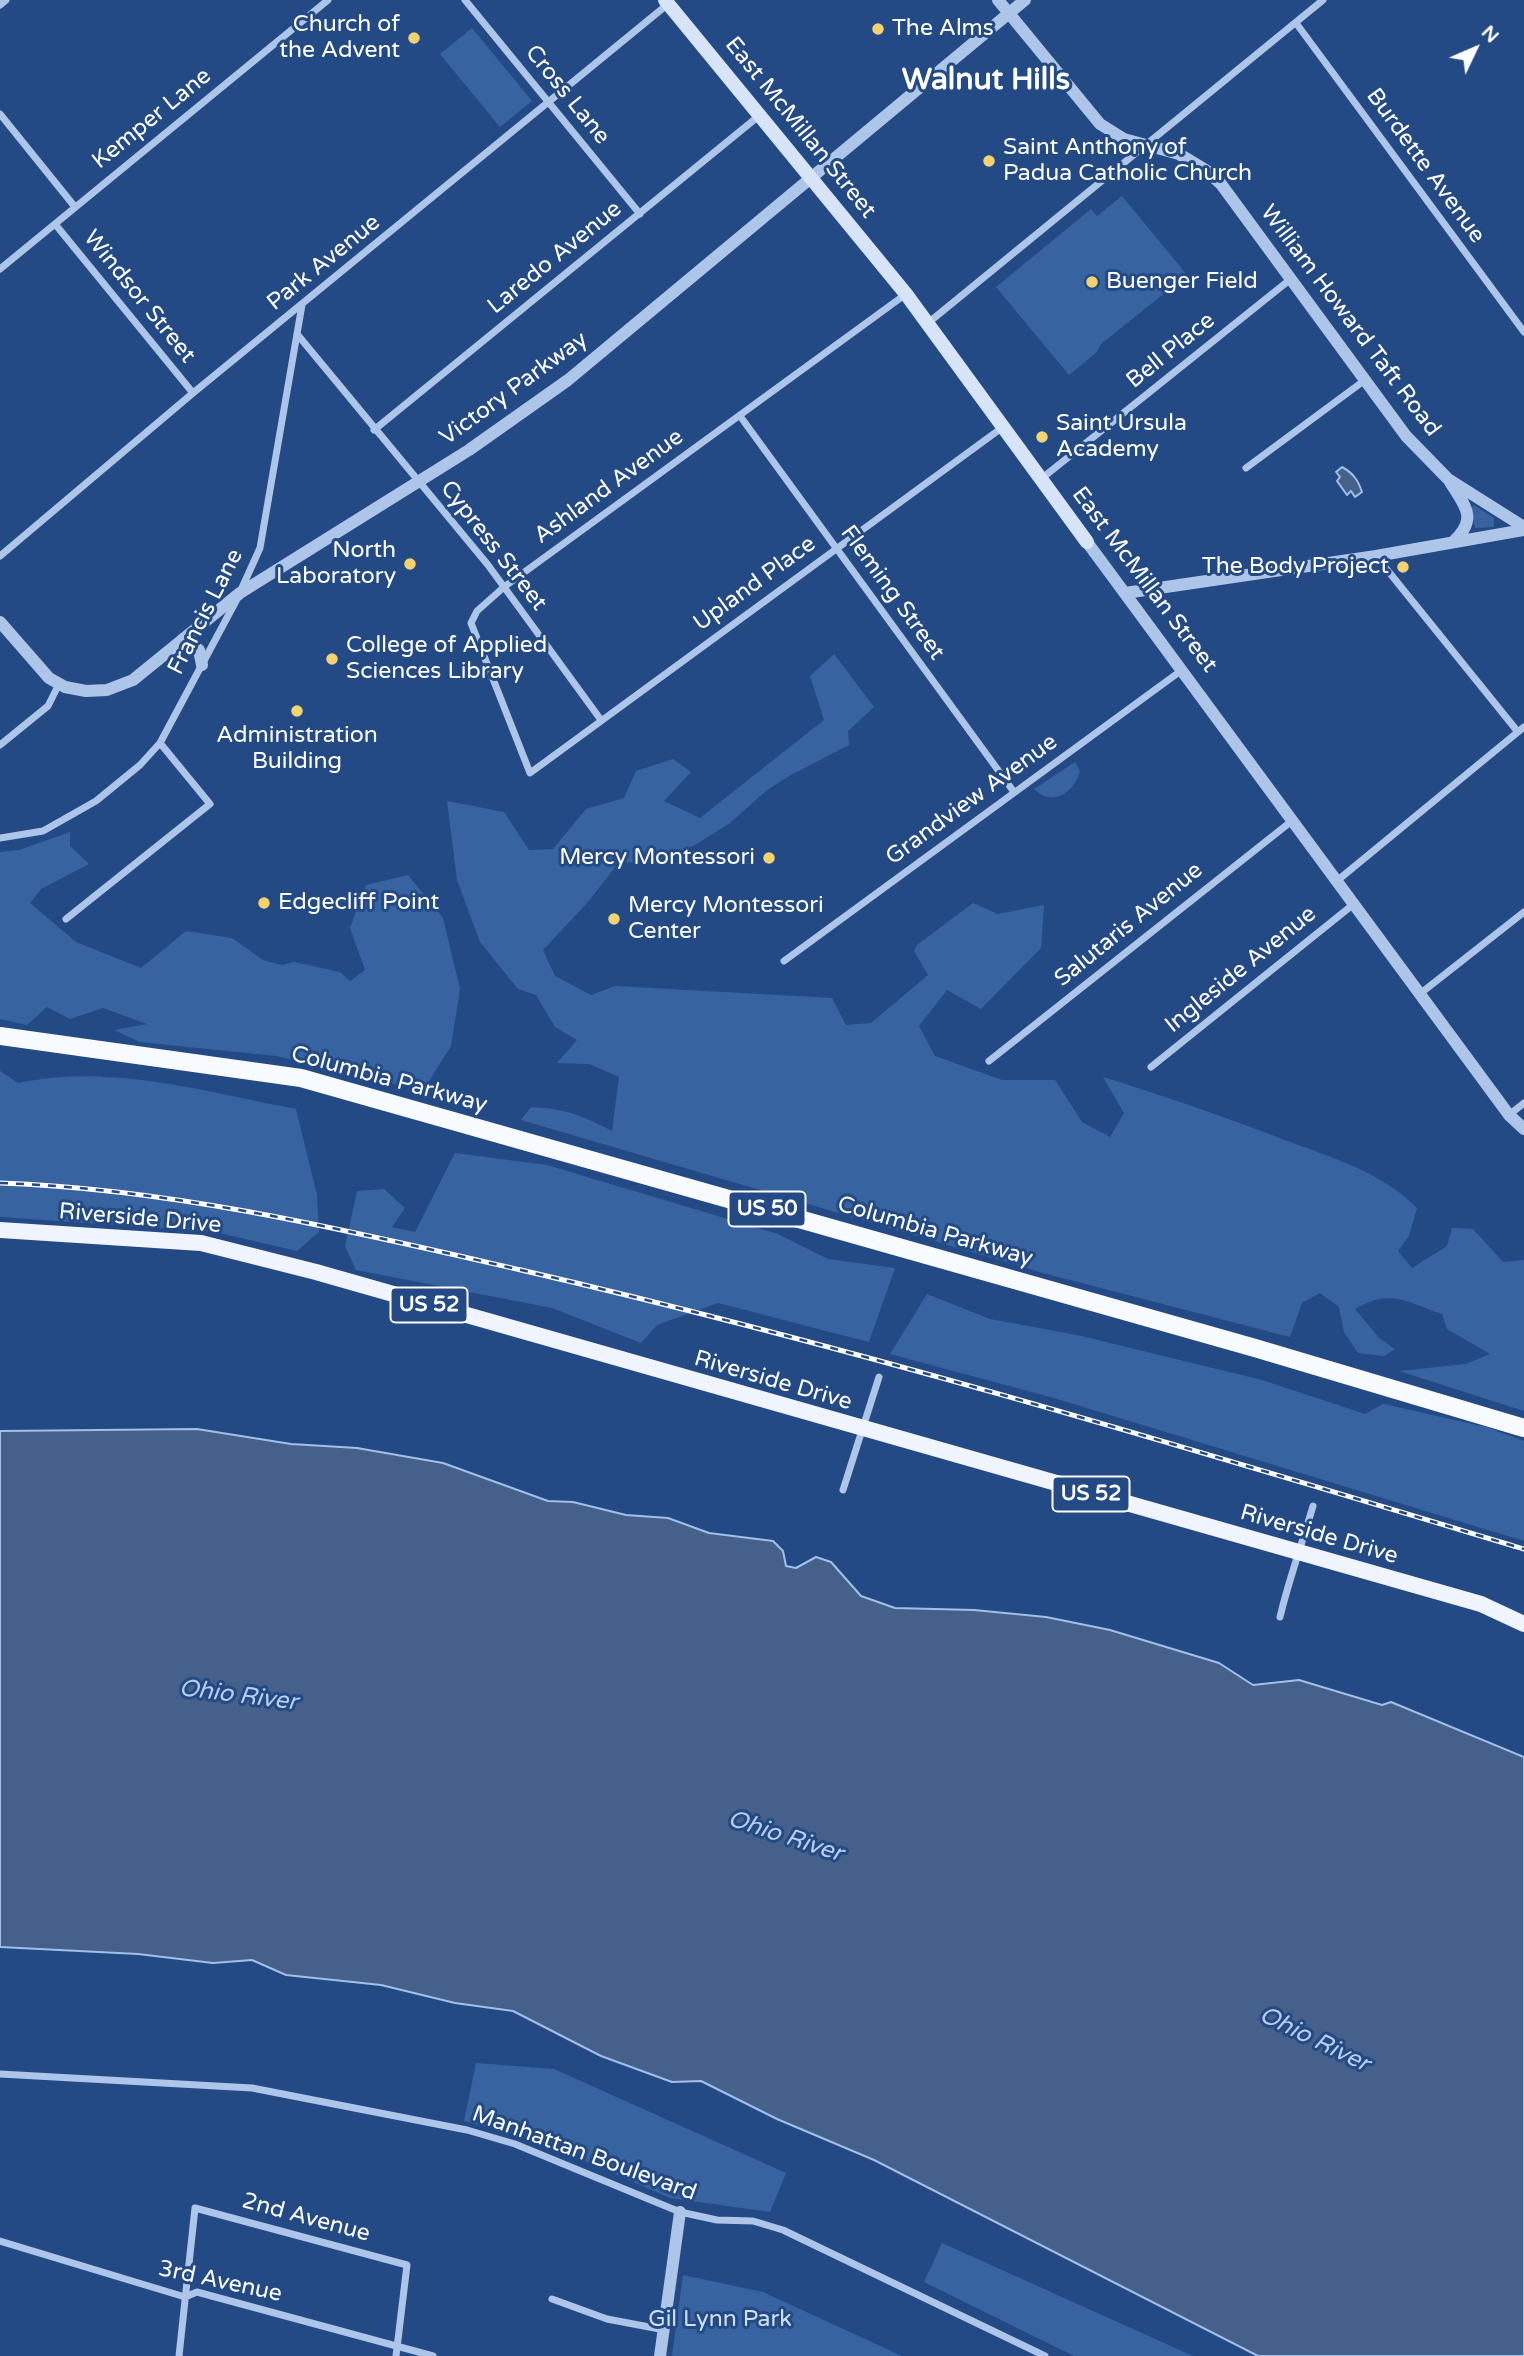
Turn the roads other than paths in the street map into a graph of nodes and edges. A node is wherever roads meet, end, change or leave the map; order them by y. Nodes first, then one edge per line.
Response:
1 (6, 0) edge
2 (328, 0) edge
3 (465, 0) edge
4 (998, 0) edge
5 (1025, 0) edge
6 (1323, 0) edge
7 (669, 1) edge
8 (0, 5) edge
9 (1009, 13) junction
10 (1296, 23) junction
11 (549, 104) junction
12 (0, 114) edge
13 (760, 115) junction
14 (1145, 146) junction
15 (810, 177) junction
16 (75, 207) junction
17 (640, 214) junction
18 (55, 224) junction
19 (0, 269) edge
20 (1292, 278) junction
21 (906, 294) junction
22 (302, 305) junction
23 (928, 323) junction
24 (1524, 332) edge
25 (297, 334) junction
26 (1365, 380) junction
27 (193, 393) junction
28 (740, 416) junction
29 (1003, 426) junction
30 (374, 430) junction
31 (1246, 468) dead end
32 (1041, 479) junction
33 (1448, 479) junction
34 (418, 482) junction
35 (1524, 529) edge
36 (1087, 542) joint
37 (1453, 542) junction
38 (835, 548) junction
39 (0, 556) edge
40 (1376, 556) junction
41 (504, 587) junction
42 (240, 593) junction
43 (1125, 593) junction
44 (0, 622) edge
45 (183, 639) junction
46 (202, 665) junction
47 (1183, 669) junction
48 (59, 684) junction
49 (601, 720) junction
50 (1521, 729) edge
51 (160, 743) junction
52 (0, 745) edge
53 (530, 773) joint
54 (1014, 792) junction
55 (1293, 819) junction
56 (0, 838) edge
57 (1338, 880) junction
58 (1355, 904) junction
59 (1524, 912) edge
60 (66, 919) dead end
61 (784, 961) dead end
62 (1421, 993) junction
63 (0, 1036) edge
64 (989, 1061) dead end
65 (1151, 1067) dead end
66 (1524, 1103) edge
67 (1509, 1115) junction
68 (1524, 1129) edge
69 (0, 1230) edge
70 (879, 1377) dead end
71 (1524, 1429) edge
72 (862, 1430) junction
73 (843, 1490) dead end
74 (1313, 1506) dead end
75 (1299, 1554) junction
76 (1280, 1617) dead end
77 (1524, 1624) edge
78 (0, 2074) edge
79 (680, 2212) junction
80 (0, 2241) edge
81 (184, 2297) junction
82 (552, 2299) dead end
83 (665, 2330) junction
84 (397, 2346) junction
85 (179, 2356) edge
86 (396, 2356) edge
87 (433, 2356) edge
88 (660, 2356) edge
89 (1045, 2356) edge

1 - 8 street
2 - 16 street, Kemper Lane
3 - 11 street, Cross Lane
4 - 9 street, William Howard Taft Road
5 - 9 street, Victory Parkway
6 - 10 street
7 - 11 street, Park Avenue
7 - 13 main road, East McMillan Street
9 - 14 street, William Howard Taft Road
9 - 15 street, Victory Parkway
10 - 14 street
10 - 24 street, Burdette Avenue
11 - 17 street, Cross Lane
11 - 22 street, Park Avenue
12 - 16 street, Windsor Street
13 - 15 main road, East McMillan Street
13 - 17 street, Laredo Avenue
14 - 20 street, William Howard Taft Road
14 - 23 street
15 - 21 main road, East McMillan Street
15 - 34 street, Victory Parkway
16 - 18 street, Kemper Lane
17 - 30 street, Laredo Avenue
18 - 19 street, Kemper Lane
18 - 27 street, Windsor Street
20 - 26 street, William Howard Taft Road
20 - 32 street, Bell Place
21 - 23 main road, East McMillan Street
21 - 28 street, Ashland Avenue
22 - 25 street, Francis Lane
22 - 27 street, Park Avenue
23 - 29 main road, East McMillan Street
25 - 30 street, Cypress Street
25 - 42 street, Francis Lane
26 - 31 street
26 - 33 street, William Howard Taft Road
27 - 39 street, Park Avenue
28 - 38 street, Fleming Street
28 - 41 street, Ashland Avenue
29 - 32 main road, East McMillan Street
29 - 38 street, Upland Place
30 - 34 street, Cypress Street
32 - 36 main road, East McMillan Street
33 - 35 street, William Howard Taft Road
33 - 37 street
34 - 41 street, Cypress Street
34 - 42 street, Victory Parkway
35 - 37 street
36 - 43 street, East McMillan Street
37 - 40 street
38 - 49 street, Upland Place
38 - 54 street, Fleming Street
40 - 43 street
40 - 50 street
41 - 49 street, Cypress Street
41 - 53 street, Ashland Avenue
42 - 45 street, Victory Parkway
42 - 46 street, Francis Lane
43 - 47 street, East McMillan Street
44 - 48 street, Victory Parkway
45 - 46 street
45 - 48 street, Victory Parkway
46 - 51 street, Francis Lane
47 - 54 street, Grandview Avenue
47 - 55 street, East McMillan Street
48 - 52 street
49 - 53 street, Upland Place
50 - 57 street
51 - 56 street, Francis Lane
51 - 60 street
54 - 61 street, Grandview Avenue
55 - 57 street, East McMillan Street
55 - 64 street, Salutaris Avenue
57 - 58 street, East McMillan Street
58 - 62 street, East McMillan Street
58 - 65 street, Ingleside Avenue
59 - 62 street
62 - 67 street, East McMillan Street
63 - 71 highway, Columbia Parkway / US 50
66 - 67 street
67 - 68 street, East McMillan Street
69 - 72 main road, Riverside Drive / US 52
70 - 72 street
72 - 73 street
72 - 75 main road, Riverside Drive / US 52
74 - 75 street
75 - 76 street
75 - 77 main road, Riverside Drive / US 52
78 - 79 street, Manhattan Boulevard
79 - 83 street
79 - 89 street, Manhattan Boulevard
80 - 81 street, 3rd Avenue
81 - 84 street, 3rd Avenue
81 - 84 street, 2nd Avenue
81 - 85 street
82 - 83 street
83 - 88 street
84 - 86 street
84 - 87 street, 3rd Avenue

